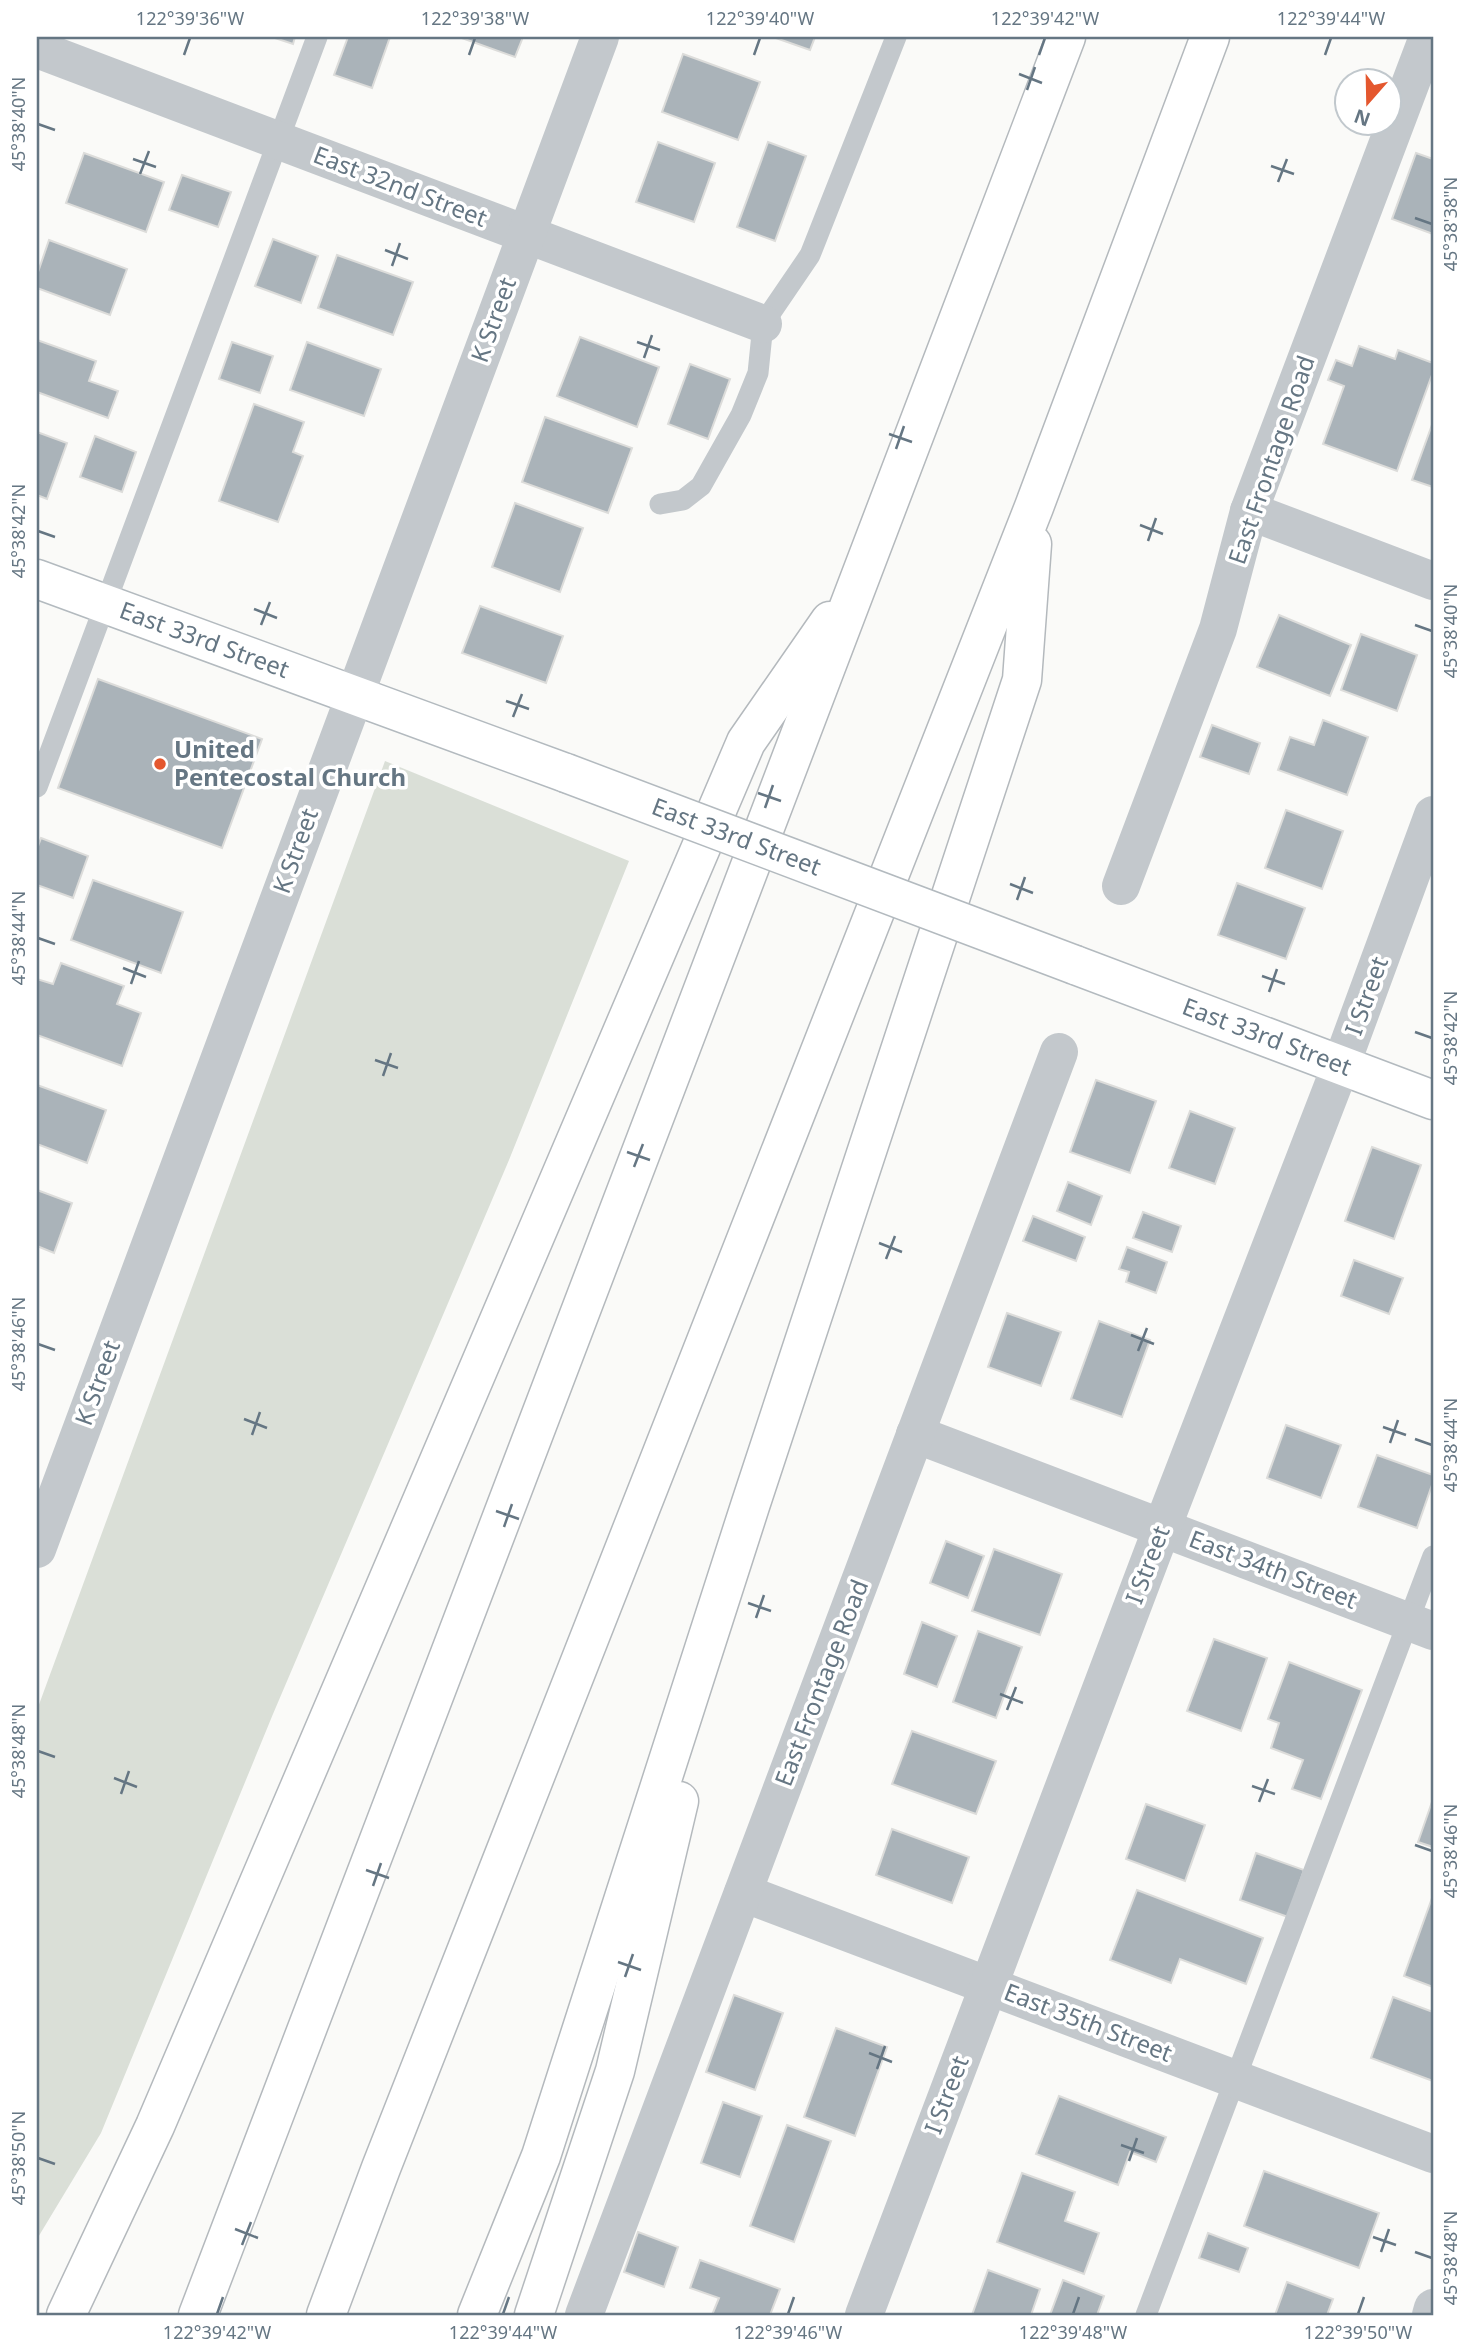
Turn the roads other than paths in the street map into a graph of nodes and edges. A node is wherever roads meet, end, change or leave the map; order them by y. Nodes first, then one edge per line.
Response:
1 (317, 37) edge
2 (600, 37) edge
3 (896, 37) edge
4 (1066, 37) edge
5 (1210, 37) edge
6 (37, 49) edge
7 (1426, 58) edge
8 (278, 141) junction
9 (526, 234) junction
10 (763, 324) junction
11 (660, 504) dead end
12 (1034, 507) junction
13 (1249, 511) junction
14 (865, 570) junction
15 (37, 579) edge
16 (1433, 581) edge
17 (105, 603) junction
18 (354, 695) junction
19 (37, 787) edge
20 (1433, 815) edge
21 (1121, 886) dead end
22 (1059, 1052) dead end
23 (1341, 1065) junction
24 (1433, 1100) edge
25 (915, 1434) junction
26 (750, 1506) junction
27 (1162, 1528) junction
28 (37, 1549) edge
29 (1433, 1556) edge
30 (1421, 1626) edge
31 (743, 1893) junction
32 (989, 1985) junction
33 (1235, 2079) junction
34 (155, 2126) junction
35 (1433, 2154) edge
36 (1433, 2308) edge
37 (43, 2315) edge
38 (66, 2315) edge
39 (198, 2315) edge
40 (326, 2315) edge
41 (477, 2315) edge
42 (534, 2315) edge
43 (584, 2315) edge
44 (864, 2315) edge
45 (1146, 2315) edge
46 (1431, 2315) edge

1 - 8 lane
2 - 9 street, K Street
3 - 10 lane
4 - 14 main road
5 - 12 main road
6 - 8 street, East 32nd Street
7 - 13 street, East Frontage Road
8 - 9 street, East 32nd Street
8 - 17 lane
9 - 10 street, East 32nd Street
9 - 18 street, K Street
10 - 11 lane
12 - 26 main road
12 - 40 main road
13 - 16 street
13 - 21 street, East Frontage Road
14 - 34 main road
14 - 39 main road
15 - 17 main road, East 33rd Street
17 - 18 main road, East 33rd Street
17 - 19 lane
18 - 23 main road, East 33rd Street, bridge
18 - 28 street, K Street
20 - 23 street, I Street
22 - 25 street, East Frontage Road
23 - 24 main road, East 33rd Street
23 - 27 street, I Street
25 - 27 street, East 34th Street
25 - 31 street, East Frontage Road
26 - 41 main road
26 - 42 main road
27 - 30 street, East 34th Street
27 - 32 street, I Street
29 - 30 lane
30 - 33 lane
31 - 32 street, East 35th Street
31 - 43 street, East Frontage Road
32 - 33 street, East 35th Street
32 - 44 street, I Street
33 - 35 street, East 35th Street
33 - 45 lane
34 - 37 main road
34 - 38 main road
36 - 46 street

